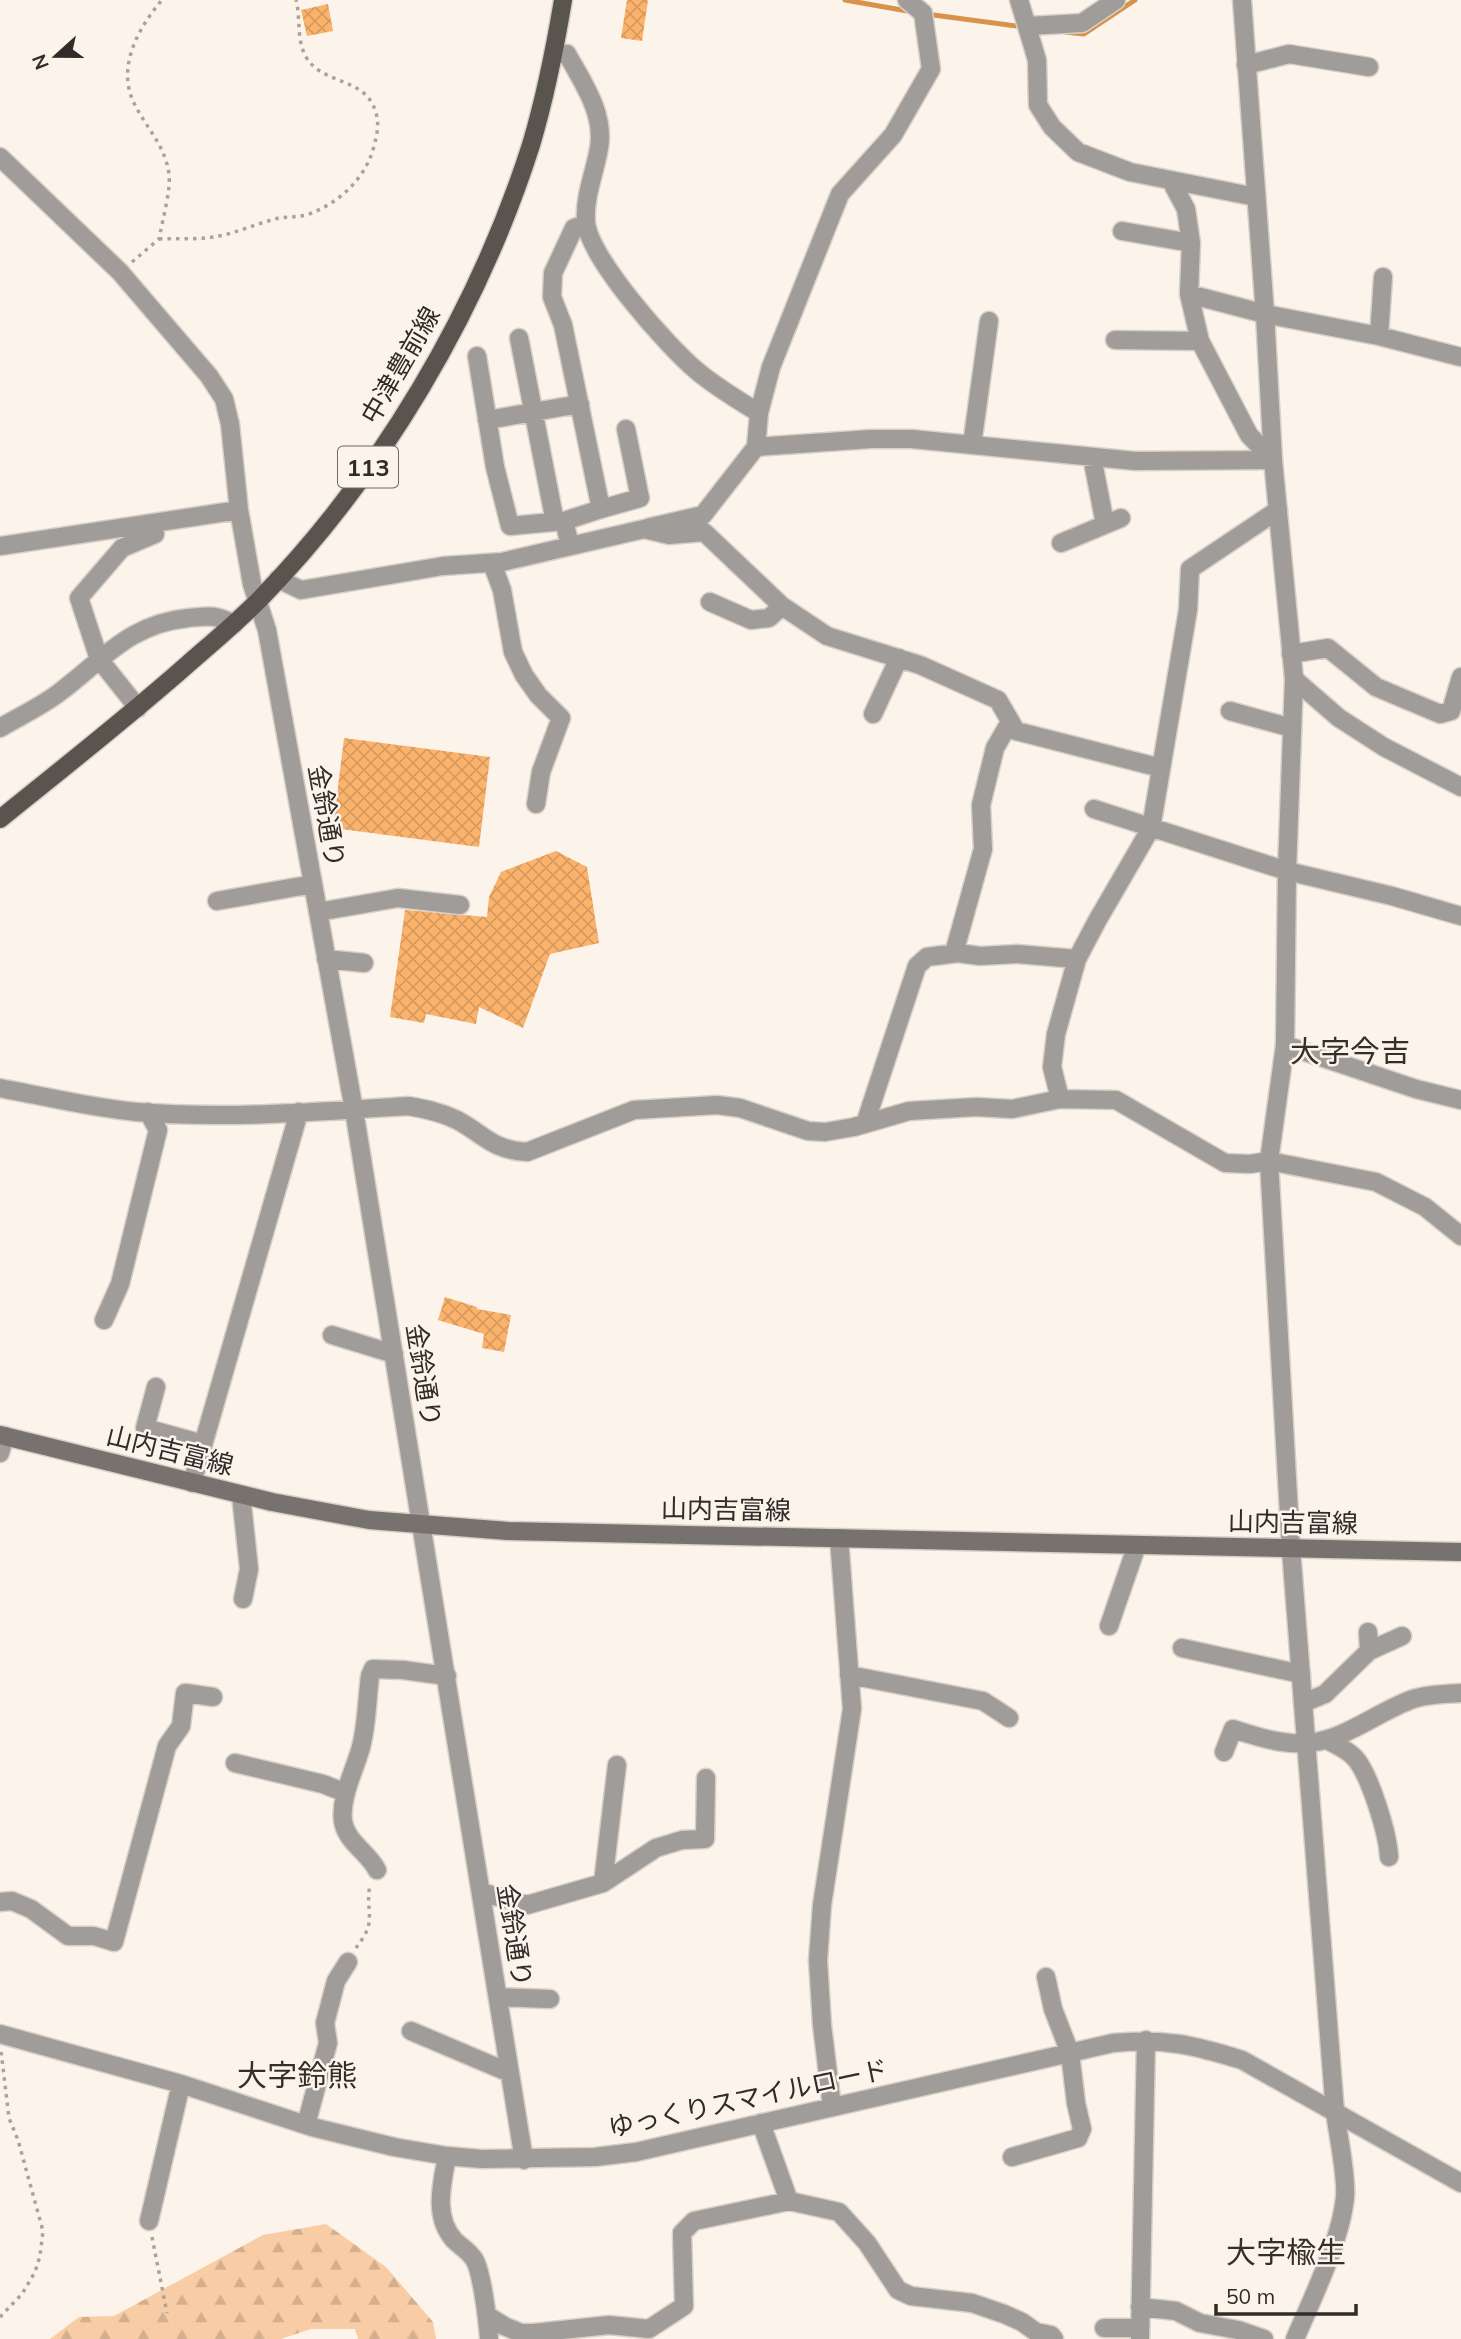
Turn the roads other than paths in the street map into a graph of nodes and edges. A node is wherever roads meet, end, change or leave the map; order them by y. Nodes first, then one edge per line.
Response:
1 (563, 0) edge
2 (907, 0) edge
3 (1019, 0) edge
4 (1116, 0) edge
5 (1242, 0) edge
6 (1028, 26) junction
7 (554, 54) junction
8 (1246, 65) junction
9 (1369, 67) dead end
10 (0, 157) edge
11 (1171, 181) junction
12 (1256, 197) junction
13 (586, 224) junction
14 (1122, 231) dead end
15 (1191, 243) junction
16 (1383, 276) dead end
17 (1189, 294) junction
18 (1265, 314) junction
19 (989, 321) dead end
20 (1379, 336) junction
21 (519, 338) dead end
22 (1115, 340) dead end
23 (1200, 341) junction
24 (477, 356) dead end
25 (1461, 357) edge
26 (580, 404) junction
27 (533, 412) junction
28 (759, 413) junction
29 (487, 420) junction
30 (626, 429) dead end
31 (972, 445) junction
32 (756, 447) junction
33 (1092, 457) junction
34 (1273, 460) junction
35 (601, 509) junction
36 (239, 510) junction
37 (1278, 510) junction
38 (559, 522) junction
39 (153, 524) junction
40 (644, 529) junction
41 (1060, 543) dead end
42 (569, 545) junction
43 (0, 546) edge
44 (492, 563) junction
45 (278, 579) junction
46 (258, 601) junction
47 (710, 602) dead end
48 (782, 606) junction
49 (234, 624) junction
50 (1291, 654) junction
51 (899, 658) junction
52 (99, 659) junction
53 (1461, 677) edge
54 (1294, 679) junction
55 (138, 708) junction
56 (1230, 711) dead end
57 (873, 714) dead end
58 (1010, 722) junction
59 (0, 728) edge
60 (1292, 729) junction
61 (1161, 768) junction
62 (1461, 786) edge
63 (536, 804) dead end
64 (1094, 809) dead end
65 (0, 819) edge
66 (1151, 828) junction
67 (1287, 871) junction
68 (313, 884) junction
69 (217, 901) dead end
70 (460, 905) dead end
71 (318, 912) junction
72 (1461, 916) edge
73 (954, 953) junction
74 (327, 959) junction
75 (1077, 960) junction
76 (365, 963) dead end
77 (1285, 1045) junction
78 (0, 1087) edge
79 (1060, 1099) junction
80 (1461, 1100) edge
81 (354, 1110) junction
82 (148, 1112) junction
83 (299, 1112) junction
84 (865, 1124) junction
85 (1269, 1161) junction
86 (1461, 1236) edge
87 (104, 1320) dead end
88 (331, 1335) dead end
89 (394, 1354) junction
90 (156, 1387) dead end
91 (2, 1441) edge
92 (203, 1444) junction
93 (192, 1483) junction
94 (241, 1495) junction
95 (422, 1524) junction
96 (839, 1538) junction
97 (1137, 1545) junction
98 (1291, 1549) junction
99 (1461, 1552) edge
100 (243, 1599) dead end
101 (1109, 1626) dead end
102 (1368, 1632) dead end
103 (1402, 1636) dead end
104 (1182, 1648) dead end
105 (1369, 1651) junction
106 (1301, 1674) junction
107 (849, 1675) junction
108 (447, 1676) junction
109 (1461, 1693) edge
110 (213, 1697) dead end
111 (1303, 1703) junction
112 (1009, 1718) dead end
113 (1327, 1740) junction
114 (1306, 1743) junction
115 (1224, 1752) dead end
116 (235, 1763) dead end
117 (617, 1765) dead end
118 (706, 1778) dead end
119 (346, 1793) junction
120 (1389, 1857) dead end
121 (377, 1870) road end
122 (603, 1883) junction
123 (481, 1892) junction
124 (0, 1902) edge
125 (348, 1962) road end
126 (1046, 1977) dead end
127 (498, 1997) junction
128 (550, 1999) dead end
129 (411, 2031) dead end
130 (0, 2034) edge
131 (1146, 2040) junction
132 (1070, 2053) junction
133 (510, 2073) junction
134 (181, 2084) junction
135 (832, 2107) junction
136 (1335, 2112) junction
137 (761, 2123) junction
138 (306, 2125) junction
139 (447, 2156) junction
140 (1012, 2157) dead end
141 (524, 2160) junction
142 (1461, 2183) edge
143 (789, 2201) junction
144 (149, 2221) road end
145 (1140, 2307) junction
146 (488, 2316) junction
147 (1104, 2328) dead end
148 (575, 2334) edge
149 (1140, 2334) edge
150 (489, 2339) edge
151 (1054, 2339) edge
152 (1264, 2339) edge
153 (1295, 2339) edge

1 - 7 main road, 中津豊前線 / 113
2 - 28 street
3 - 6 street
4 - 6 street
5 - 8 street
6 - 11 street
7 - 13 street
7 - 45 main road, 中津豊前線 / 113
8 - 9 street
8 - 12 street
10 - 36 street, 金鈴通り
11 - 12 street
11 - 15 street
12 - 18 street
13 - 26 street
13 - 28 street
14 - 15 street
15 - 17 street
16 - 20 street
17 - 18 street
17 - 23 street
18 - 20 street
18 - 34 street
19 - 31 street
20 - 25 street
21 - 27 street
22 - 23 street
23 - 34 street
24 - 29 street
26 - 27 street
26 - 35 street
27 - 29 street
27 - 38 street
28 - 32 street
29 - 38 street
30 - 35 street
31 - 32 street
31 - 33 street
32 - 40 street
33 - 34 street
33 - 41 street
34 - 37 street
35 - 38 street
36 - 39 street
36 - 46 street, 金鈴通り
37 - 50 street
37 - 61 street
38 - 42 street
39 - 43 street
39 - 52 street
40 - 42 street
40 - 48 street
42 - 44 street
44 - 45 street
44 - 63 street
45 - 46 main road, 中津豊前線 / 113
46 - 49 main road, 中津豊前線 / 113
46 - 68 street, 金鈴通り
47 - 48 street
48 - 51 street
49 - 52 street
49 - 55 main road, 中津豊前線 / 113
50 - 53 street
50 - 54 street
51 - 57 street
51 - 58 street
52 - 55 street
52 - 59 street
54 - 60 street
54 - 62 street
55 - 65 main road, 中津豊前線 / 113
56 - 60 street
58 - 61 street
58 - 73 street
60 - 67 street
61 - 66 street
64 - 66 street
66 - 67 street
66 - 75 street
67 - 72 street
67 - 77 street
68 - 69 street
68 - 71 street, 金鈴通り
70 - 71 street
71 - 74 street, 金鈴通り
73 - 75 street
73 - 84 street
74 - 76 street
74 - 81 street, 金鈴通り
75 - 79 street
77 - 80 street
77 - 85 street
78 - 82 street
79 - 84 street
79 - 85 street
81 - 83 street
81 - 84 street
81 - 89 street, 金鈴通り
82 - 83 street
82 - 87 street
83 - 92 street
85 - 86 street
85 - 98 street
88 - 89 street
89 - 95 street, 金鈴通り
90 - 92 street
91 - 93 main road, 山内吉富線
92 - 93 street
93 - 94 main road, 山内吉富線
94 - 95 main road, 山内吉富線
94 - 100 street
95 - 96 main road, 山内吉富線
95 - 108 street, 金鈴通り
96 - 97 main road, 山内吉富線
96 - 107 street
97 - 98 main road, 山内吉富線
97 - 101 street
98 - 99 main road, 山内吉富線
98 - 106 street
102 - 105 street
103 - 105 street
104 - 106 street
105 - 111 street
106 - 111 street
107 - 112 street
107 - 135 street
108 - 119 street
108 - 123 street, 金鈴通り
109 - 113 street
110 - 124 street
111 - 114 street
113 - 114 street
113 - 120 street
114 - 115 street
114 - 136 street
116 - 119 street
117 - 122 street
118 - 122 street
119 - 121 street
122 - 123 street
123 - 127 street, 金鈴通り
125 - 138 street
126 - 132 street
127 - 128 street
127 - 133 street, 金鈴通り
129 - 133 street
130 - 134 street, ゆっくりスマイルロード
131 - 132 street, ゆっくりスマイルロード
131 - 136 street, ゆっくりスマイルロード
131 - 145 street
132 - 135 street, ゆっくりスマイルロード
132 - 140 street
133 - 141 street, 金鈴通り
134 - 138 street, ゆっくりスマイルロード
134 - 144 street
135 - 137 street, ゆっくりスマイルロード
136 - 142 street, ゆっくりスマイルロード
136 - 153 street
137 - 141 street, ゆっくりスマイルロード
137 - 143 street
138 - 139 street, ゆっくりスマイルロード
139 - 141 street, ゆっくりスマイルロード
139 - 146 street
143 - 148 street
143 - 151 street
145 - 149 street
145 - 152 street
146 - 148 street
146 - 150 street
147 - 149 street

